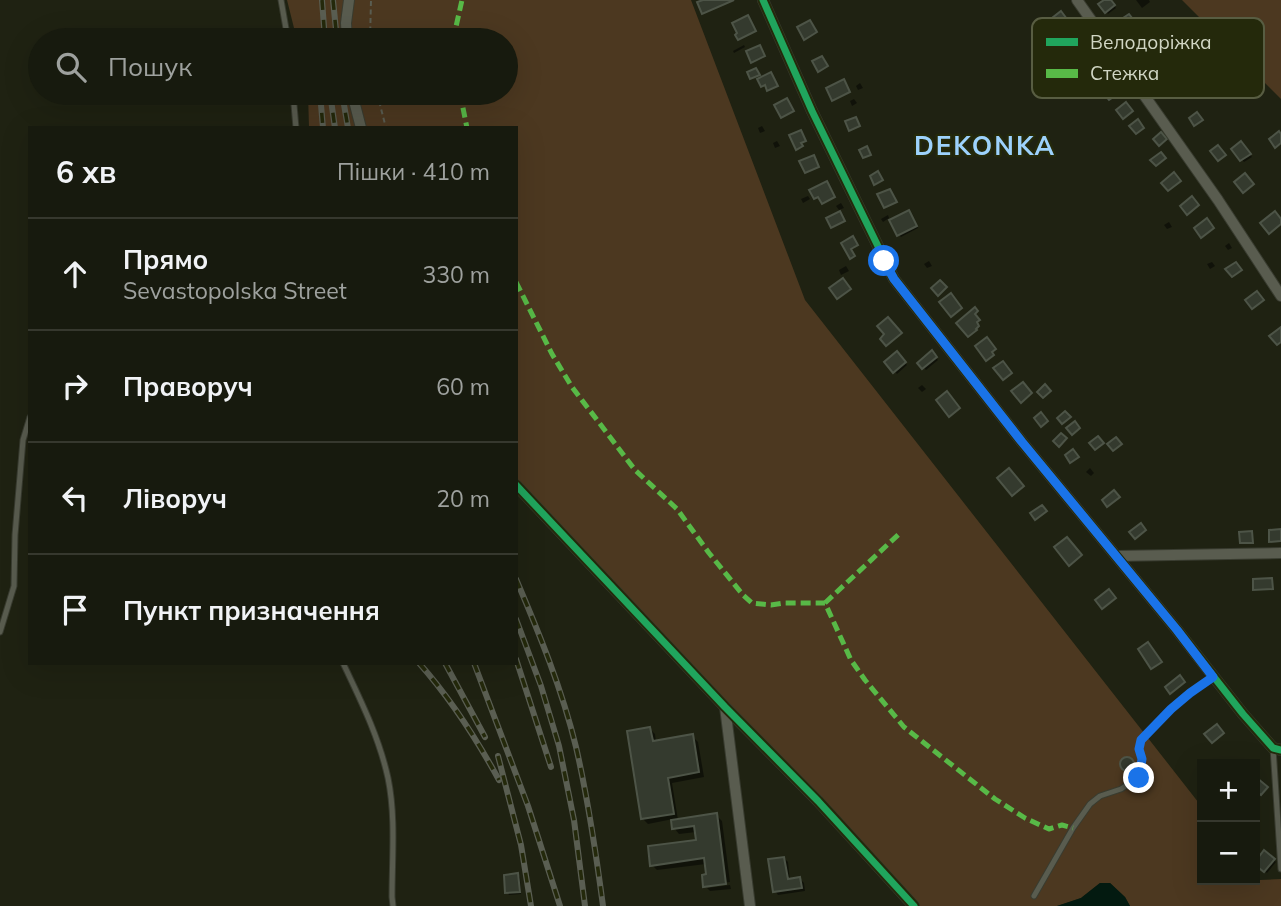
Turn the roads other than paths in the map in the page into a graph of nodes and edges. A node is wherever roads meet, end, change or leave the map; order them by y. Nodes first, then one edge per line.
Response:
1 (281, 0) edge
2 (349, 0) edge
3 (763, 0) edge
4 (1077, 0) edge
5 (1090, 18) edge
6 (286, 28) edge
7 (346, 28) edge
8 (1146, 98) edge
9 (294, 105) edge
10 (355, 105) edge
11 (296, 126) edge
12 (360, 126) edge
13 (1281, 296) edge
14 (28, 424) edge
15 (518, 487) edge
16 (1281, 553) edge
17 (1116, 556) junction
18 (0, 632) edge
19 (344, 665) edge
20 (1213, 677) junction
21 (725, 706) junction
22 (1277, 749) edge
23 (1281, 869) edge
24 (1034, 896) dead end
25 (393, 906) edge
26 (750, 906) edge
27 (914, 906) edge

1 - 6 lane
2 - 7 street
3 - 17 street
4 - 5 street
8 - 13 street
9 - 11 lane
10 - 12 street
14 - 18 lane
15 - 21 street
16 - 17 street
17 - 20 street
19 - 25 lane
20 - 22 street
20 - 24 lane
21 - 26 street
21 - 27 street
22 - 23 lane

